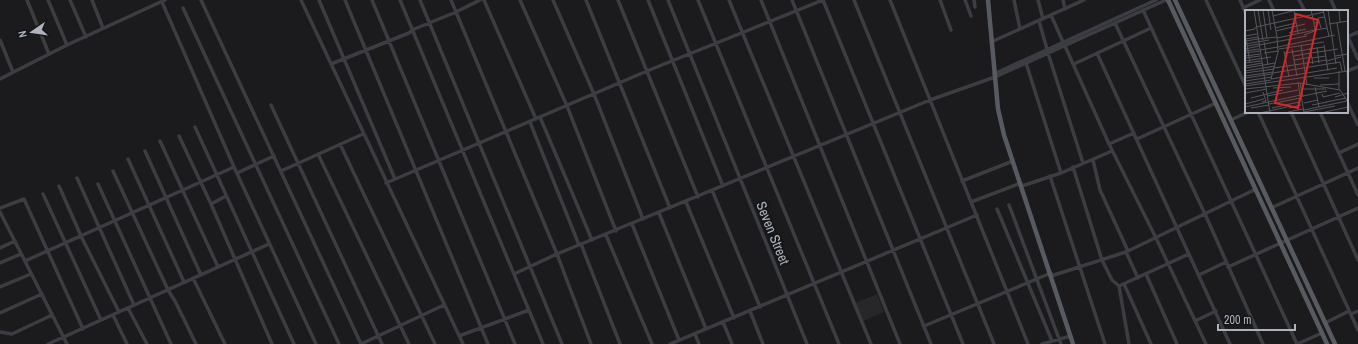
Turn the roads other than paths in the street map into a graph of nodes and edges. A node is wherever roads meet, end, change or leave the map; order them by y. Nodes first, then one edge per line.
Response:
1 (27, 0) edge
2 (48, 0) edge
3 (70, 0) edge
4 (92, 0) edge
5 (201, 0) edge
6 (301, 0) edge
7 (319, 0) edge
8 (346, 0) edge
9 (372, 0) edge
10 (400, 0) edge
11 (420, 0) edge
12 (451, 0) edge
13 (480, 0) edge
14 (484, 0) edge
15 (520, 0) edge
16 (553, 0) edge
17 (586, 0) edge
18 (618, 0) edge
19 (648, 0) edge
20 (668, 0) edge
21 (698, 0) edge
22 (730, 0) edge
23 (761, 0) edge
24 (792, 0) edge
25 (854, 0) edge
26 (890, 0) edge
27 (940, 0) edge
28 (964, 0) edge
29 (974, 0) edge
30 (988, 0) edge
31 (1014, 0) edge
32 (1038, 0) edge
33 (1063, 0) edge
34 (1084, 0) edge
35 (1156, 0) edge
36 (1167, 0) edge
37 (1175, 0) edge
38 (1206, 0) edge
39 (1240, 0) edge
40 (1260, 0) edge
41 (1269, 0) edge
42 (1299, 0) edge
43 (1331, 0) edge
44 (163, 1) edge
45 (975, 7) dead end
46 (183, 8) dead end
47 (1243, 8) junction
48 (1065, 9) junction
49 (1143, 10) junction
50 (1274, 10) edge
51 (1304, 10) edge
52 (1336, 10) edge
53 (796, 11) junction
54 (456, 12) junction
55 (1245, 12) edge
56 (1051, 15) junction
57 (971, 16) dead end
58 (1041, 20) junction
59 (770, 22) junction
60 (430, 23) junction
61 (1115, 23) junction
62 (103, 28) junction
63 (1151, 28) junction
64 (1020, 29) junction
65 (412, 30) junction
66 (951, 30) dead end
67 (1358, 32) edge
68 (743, 33) junction
69 (1348, 36) edge
70 (86, 37) junction
71 (1348, 38) edge
72 (0, 40) edge
73 (389, 41) junction
74 (1123, 41) junction
75 (991, 42) junction
76 (1063, 42) junction
77 (67, 45) junction
78 (716, 45) junction
79 (1065, 46) junction
80 (366, 50) junction
81 (1356, 50) edge
82 (1048, 51) junction
83 (1096, 53) junction
84 (49, 54) junction
85 (690, 56) junction
86 (344, 59) junction
87 (1358, 59) edge
88 (674, 62) junction
89 (1026, 63) junction
90 (330, 64) junction
91 (1074, 64) junction
92 (1358, 67) edge
93 (1348, 71) edge
94 (13, 72) junction
95 (647, 72) junction
96 (993, 76) junction
97 (0, 79) edge
98 (620, 83) junction
99 (1245, 85) edge
100 (594, 94) junction
101 (930, 100) junction
102 (1216, 103) junction
103 (1348, 104) edge
104 (271, 106) dead end
105 (567, 106) junction
106 (900, 112) junction
107 (1246, 113) edge
108 (1258, 113) edge
109 (1291, 113) edge
110 (1320, 113) edge
111 (1191, 114) junction
112 (538, 118) junction
113 (1231, 120) junction
114 (530, 122) junction
115 (874, 123) junction
116 (1358, 125) edge
117 (195, 127) dead end
118 (1163, 127) junction
119 (506, 132) junction
120 (1134, 133) junction
121 (363, 134) junction
122 (846, 134) junction
123 (179, 136) dead end
124 (1137, 139) junction
125 (160, 141) dead end
126 (340, 144) junction
127 (479, 144) junction
128 (1109, 144) junction
129 (1358, 144) edge
130 (819, 145) junction
131 (145, 151) dead end
132 (462, 151) junction
133 (1112, 151) junction
134 (1339, 153) junction
135 (318, 154) junction
136 (274, 156) junction
137 (793, 156) junction
138 (128, 158) dead end
139 (1093, 160) junction
140 (439, 161) junction
141 (1013, 161) junction
142 (297, 163) junction
143 (256, 164) junction
144 (1083, 164) junction
145 (234, 167) junction
146 (1073, 167) junction
147 (767, 168) junction
148 (1358, 168) edge
149 (416, 170) junction
150 (113, 171) dead end
151 (280, 171) junction
152 (1348, 172) junction
153 (237, 173) junction
154 (1061, 173) junction
155 (217, 175) junction
156 (1050, 176) junction
157 (77, 178) dead end
158 (395, 179) junction
159 (739, 179) junction
160 (962, 181) junction
161 (200, 183) junction
162 (386, 183) junction
163 (98, 184) dead end
164 (1021, 184) junction
165 (1323, 184) junction
166 (59, 186) dead end
167 (723, 186) junction
168 (182, 190) junction
169 (712, 190) junction
170 (1256, 190) junction
171 (42, 194) dead end
172 (1358, 195) edge
173 (226, 196) junction
174 (698, 196) junction
175 (1296, 196) junction
176 (165, 198) junction
177 (1231, 201) junction
178 (686, 202) junction
179 (971, 202) junction
180 (211, 204) junction
181 (149, 205) junction
182 (1009, 205) dead end
183 (0, 208) edge
184 (670, 208) junction
185 (1271, 208) junction
186 (1358, 208) edge
187 (997, 209) dead end
188 (0, 212) edge
189 (132, 213) junction
190 (659, 213) junction
191 (1205, 214) junction
192 (976, 215) junction
193 (1338, 217) junction
194 (644, 219) junction
195 (5, 221) junction
196 (115, 221) junction
197 (0, 224) edge
198 (632, 224) junction
199 (98, 228) junction
200 (948, 228) junction
201 (1177, 228) junction
202 (1311, 229) junction
203 (616, 231) junction
204 (606, 235) junction
205 (81, 236) junction
206 (1156, 238) junction
207 (921, 239) junction
208 (592, 240) junction
209 (15, 241) junction
210 (1286, 241) junction
211 (66, 243) junction
212 (1281, 243) junction
213 (269, 244) junction
214 (580, 245) junction
215 (0, 248) edge
216 (48, 251) junction
217 (893, 251) junction
218 (1127, 251) junction
219 (252, 252) junction
220 (21, 254) junction
221 (557, 254) junction
222 (1189, 254) junction
223 (1256, 255) junction
224 (234, 259) junction
225 (1102, 260) junction
226 (1358, 260) edge
227 (25, 261) junction
228 (867, 262) junction
229 (1226, 262) junction
230 (0, 263) edge
231 (1168, 264) junction
232 (529, 266) junction
233 (218, 267) junction
234 (1079, 267) junction
235 (1228, 267) junction
236 (842, 272) junction
237 (31, 274) junction
238 (514, 274) junction
239 (1146, 274) junction
240 (200, 275) junction
241 (1051, 275) junction
242 (1199, 275) junction
243 (193, 278) junction
244 (1138, 278) junction
245 (1036, 279) junction
246 (184, 282) junction
247 (1029, 282) junction
248 (814, 284) junction
249 (1124, 284) junction
250 (1119, 286) junction
251 (0, 287) edge
252 (168, 290) junction
253 (1007, 291) junction
254 (42, 294) junction
255 (787, 295) junction
256 (150, 298) junction
257 (978, 304) junction
258 (134, 305) junction
259 (444, 305) junction
260 (760, 307) junction
261 (128, 308) junction
262 (529, 310) junction
263 (750, 311) junction
264 (1358, 311) edge
265 (0, 312) edge
266 (119, 312) junction
267 (1216, 312) junction
268 (1350, 312) junction
269 (52, 315) junction
270 (113, 315) junction
271 (951, 315) junction
272 (422, 316) junction
273 (734, 318) junction
274 (504, 319) junction
275 (101, 320) junction
276 (1195, 321) junction
277 (723, 322) junction
278 (1325, 323) junction
279 (400, 326) junction
280 (480, 326) junction
281 (924, 326) junction
282 (83, 329) junction
283 (706, 329) junction
284 (1358, 330) edge
285 (0, 332) edge
286 (1322, 333) junction
287 (695, 334) junction
288 (379, 336) junction
289 (458, 336) junction
290 (1070, 336) junction
291 (64, 337) junction
292 (1059, 339) junction
293 (679, 340) junction
294 (1052, 341) junction
295 (48, 344) edge
296 (67, 344) edge
297 (127, 344) edge
298 (148, 344) edge
299 (171, 344) edge
300 (196, 344) edge
301 (225, 344) edge
302 (272, 344) edge
303 (294, 344) edge
304 (316, 344) edge
305 (339, 344) edge
306 (361, 344) edge
307 (382, 344) edge
308 (409, 344) edge
309 (435, 344) edge
310 (462, 344) edge
311 (488, 344) edge
312 (514, 344) edge
313 (543, 344) edge
314 (562, 344) edge
315 (591, 344) edge
316 (620, 344) edge
317 (652, 344) edge
318 (671, 344) edge
319 (699, 344) edge
320 (732, 344) edge
321 (763, 344) edge
322 (807, 344) edge
323 (839, 344) edge
324 (871, 344) edge
325 (900, 344) edge
326 (931, 344) edge
327 (963, 344) edge
328 (994, 344) edge
329 (1028, 344) edge
330 (1042, 344) edge
331 (1060, 344) edge
332 (1073, 344) edge
333 (1105, 344) edge
334 (1129, 344) edge
335 (1151, 344) edge
336 (1177, 344) edge
337 (1206, 344) edge
338 (1230, 344) edge
339 (1263, 344) edge
340 (1297, 344) edge
341 (1327, 344) edge
342 (1335, 344) edge

1 - 84 street
2 - 77 street
3 - 70 street
4 - 62 street
5 - 136 street
6 - 90 street
7 - 86 street
8 - 80 street
9 - 73 street
10 - 65 street
11 - 60 street
12 - 54 street
13 - 54 street
14 - 112 street
15 - 105 street
16 - 100 street
17 - 98 street
18 - 95 street
19 - 88 street
20 - 85 street, Seven Street
21 - 78 street
22 - 68 street
23 - 59 street
24 - 53 street
25 - 106 street
26 - 101 street
27 - 66 street
28 - 57 street
29 - 45 street
30 - 75 main road
31 - 64 street
32 - 58 street
33 - 48 street
34 - 48 street
35 - 76 street
36 - 49 street
36 - 102 main road
37 - 113 main road
38 - 99 street
39 - 47 street
40 - 47 street
41 - 50 street
42 - 51 street
43 - 52 street
44 - 62 street
44 - 145 street
46 - 143 street
47 - 55 street
48 - 56 street
49 - 61 street
49 - 63 street
53 - 59 street
53 - 115 street
53 - 122 street
54 - 60 street
54 - 119 street
56 - 58 street
56 - 76 street
58 - 64 street
58 - 82 street
59 - 68 street
59 - 130 street
60 - 65 street
60 - 127 street
61 - 74 street
61 - 79 street
62 - 70 street
63 - 74 street
63 - 111 street
64 - 75 street
65 - 73 street
65 - 132 street
67 - 69 street
68 - 78 street
68 - 137 street
70 - 77 street
71 - 81 street
72 - 94 street
73 - 80 street
73 - 140 street
74 - 83 street
74 - 118 street
75 - 96 main road
76 - 82 street
77 - 84 street
78 - 85 street
78 - 147 street
79 - 82 street
79 - 91 street
80 - 86 street
80 - 149 street
81 - 87 street
82 - 89 street
82 - 96 street
82 - 144 street
83 - 91 street
83 - 120 street
84 - 94 street
85 - 88 street
85 - 159 street, Seven Street
86 - 90 street
86 - 158 street
88 - 95 street
88 - 167 street
89 - 96 street
89 - 154 street
90 - 121 street
91 - 128 street
92 - 93 street
94 - 97 street
95 - 98 street
95 - 174 street
96 - 101 street
96 - 141 main road
98 - 100 street
98 - 184 street
100 - 105 street
100 - 194 street
101 - 106 street
101 - 160 street
102 - 111 street
102 - 170 main road
103 - 116 street
104 - 142 street
105 - 112 street
105 - 203 street
106 - 115 street
106 - 200 street
107 - 113 street
108 - 175 street
109 - 165 street
110 - 134 street
111 - 118 street
111 - 177 street
112 - 114 street
112 - 208 street
113 - 185 main road
114 - 119 street
114 - 214 street
115 - 122 street
115 - 207 street
117 - 155 street
118 - 124 street
118 - 191 street
119 - 127 street
119 - 221 street
120 - 124 street
120 - 128 street
121 - 126 street
121 - 162 street
122 - 130 street
122 - 217 street
123 - 161 street
124 - 201 street
125 - 168 street
126 - 135 street
126 - 272 street
127 - 132 street
127 - 232 street
128 - 133 street
129 - 134 street
130 - 137 street
130 - 228 street
131 - 176 street
132 - 140 street
132 - 238 street
133 - 139 street
133 - 206 street
134 - 152 street
135 - 142 street
135 - 279 street
136 - 143 street
136 - 151 street
137 - 147 street
137 - 236 street
138 - 181 street
139 - 144 street
139 - 218 street
140 - 149 street
140 - 274 street
141 - 160 street
141 - 164 main road
142 - 151 street
142 - 288 street
143 - 153 street
143 - 305 street
144 - 146 street
145 - 153 street
145 - 155 street
146 - 154 street
146 - 225 street
147 - 159 street
147 - 248 street
148 - 152 street
149 - 158 street
149 - 280 street
150 - 189 street
151 - 306 street
152 - 165 street
152 - 172 street
153 - 213 street
154 - 156 street
155 - 161 street
155 - 173 street
156 - 164 street
156 - 234 street
157 - 199 street
158 - 162 street
159 - 167 street
159 - 255 street, Seven Street
160 - 179 street
161 - 168 street
161 - 180 street
162 - 259 street
163 - 196 street
164 - 179 street
164 - 241 main road
165 - 175 street
165 - 193 street
166 - 205 street
167 - 169 street
168 - 176 street
168 - 233 street
169 - 174 street
169 - 260 street
170 - 177 street
170 - 212 main road
171 - 211 street
173 - 180 street
173 - 219 street
174 - 178 street
175 - 185 street
175 - 202 street
176 - 181 street
176 - 240 street
177 - 191 street
177 - 223 street
178 - 184 street
178 - 273 street
179 - 192 street
180 - 224 street
181 - 189 street
181 - 246 street
182 - 245 street
183 - 216 street
184 - 190 street
185 - 210 main road
186 - 193 street
187 - 247 street
188 - 195 street
189 - 196 street
189 - 252 street
190 - 194 street
190 - 283 street
191 - 201 street
191 - 229 street
192 - 200 street
192 - 253 street
193 - 202 street
193 - 226 street
194 - 198 street
195 - 197 street
195 - 209 street
196 - 199 street
196 - 256 street
198 - 203 street
198 - 293 street
199 - 205 street
199 - 258 street
200 - 207 street
200 - 257 street
201 - 206 street
201 - 222 street
202 - 210 street
202 - 268 street
203 - 204 street
204 - 208 street
204 - 317 street
205 - 211 street
205 - 266 street
206 - 218 street
206 - 231 street
207 - 217 street
207 - 271 street
208 - 214 street
209 - 215 street
209 - 220 street
210 - 212 street
210 - 278 main road
211 - 216 street
211 - 275 street
212 - 223 street
212 - 286 main road
213 - 219 street
213 - 304 street
214 - 221 street
214 - 316 street
216 - 227 street
216 - 282 street
217 - 228 street
217 - 281 street
218 - 225 street
218 - 244 street
219 - 224 street
219 - 303 street
220 - 227 street
220 - 230 street
221 - 232 street
221 - 315 street
222 - 231 street
222 - 242 street
223 - 235 street
223 - 340 street
224 - 233 street
224 - 302 street
225 - 234 street
225 - 250 street
227 - 237 street
228 - 236 street
228 - 325 street
229 - 235 street
229 - 242 street
231 - 239 street
231 - 276 street
232 - 238 street
232 - 314 street
233 - 240 street
234 - 241 street
234 - 333 street
235 - 339 street
236 - 248 street
236 - 324 street
237 - 251 street
237 - 254 street
238 - 262 street
239 - 244 street
239 - 336 street
240 - 243 street
241 - 245 street
241 - 290 main road
242 - 267 street
243 - 246 street
243 - 301 street
244 - 249 street
245 - 247 street
245 - 292 street
246 - 252 street
247 - 253 street
247 - 294 street
248 - 255 street
248 - 323 street
249 - 250 street
249 - 335 street
250 - 334 street
252 - 256 street
252 - 300 street
253 - 257 street
253 - 329 street
254 - 265 street
254 - 269 street
255 - 260 street
255 - 322 street, Seven Street
256 - 258 street
256 - 299 street
257 - 271 street
257 - 328 street
258 - 261 street
259 - 272 street
259 - 289 street
260 - 263 street
261 - 266 street
261 - 298 street
262 - 274 street
262 - 313 street
263 - 273 street
263 - 321 street
264 - 268 street
266 - 270 street
267 - 276 street
267 - 338 street
268 - 278 street
268 - 284 street
269 - 285 street
269 - 291 street
270 - 275 street
270 - 297 street
271 - 281 street
271 - 327 street
272 - 279 street
272 - 309 street
273 - 277 street
274 - 280 street
274 - 312 street
275 - 282 street
276 - 337 street
277 - 283 street
277 - 320 street
278 - 342 main road
279 - 288 street
279 - 308 street
280 - 289 street
280 - 311 street
281 - 326 street
282 - 291 street
283 - 287 street
286 - 340 street
286 - 341 main road
287 - 293 street
287 - 319 street
288 - 306 street
288 - 307 street
289 - 310 street
290 - 292 street
290 - 332 main road
291 - 295 street
291 - 296 street
292 - 294 street
292 - 331 street
293 - 318 street
294 - 330 street

